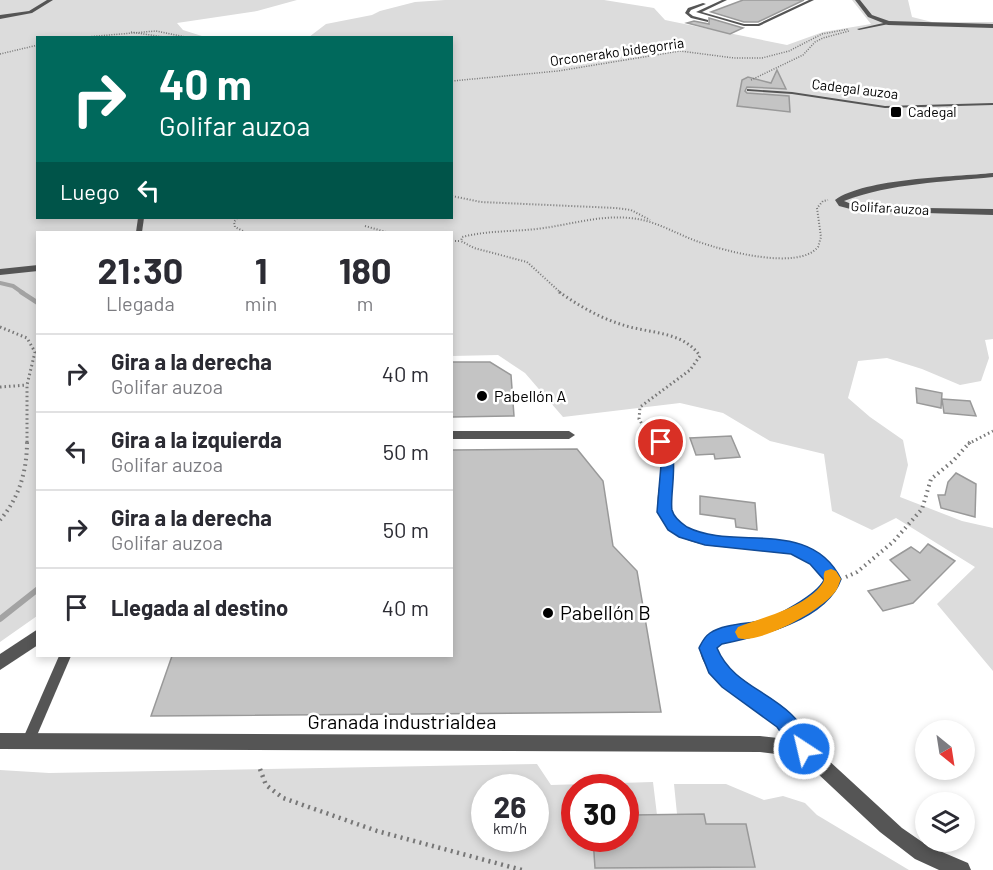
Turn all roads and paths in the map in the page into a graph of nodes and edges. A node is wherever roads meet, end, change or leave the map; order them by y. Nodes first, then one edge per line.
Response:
1 (51, 0) edge
2 (724, 0) edge
3 (812, 0) edge
4 (857, 0) edge
5 (0, 17) edge
6 (888, 23) junction
7 (759, 25) junction
8 (993, 26) edge
9 (859, 29) junction
10 (131, 31) junction
11 (90, 36) edge
12 (95, 36) edge
13 (159, 36) edge
14 (183, 36) edge
15 (36, 44) edge
16 (0, 53) edge
17 (453, 81) edge
18 (750, 90) joint
19 (993, 104) edge
20 (993, 175) edge
21 (453, 196) edge
22 (839, 200) junction
23 (993, 212) edge
24 (236, 219) edge
25 (652, 222) junction
26 (365, 226) dead end
27 (243, 231) edge
28 (382, 231) edge
29 (453, 241) edge
30 (461, 241) junction
31 (36, 268) edge
32 (0, 272) edge
33 (0, 327) edge
34 (27, 385) junction
35 (0, 387) edge
36 (993, 431) edge
37 (453, 435) edge
38 (569, 435) dead end
39 (661, 442) joint
40 (0, 520) edge
41 (832, 579) junction
42 (36, 637) edge
43 (65, 657) edge
44 (0, 663) edge
45 (0, 741) edge
46 (27, 742) junction
47 (804, 749) junction
48 (260, 769) dead end
49 (522, 870) edge
50 (961, 870) edge

1 - 5 street
2 - 7 lane
2 - 7 lane
3 - 7 lane
4 - 6 street
6 - 8 street
6 - 9 lane
9 - 17 path, Orconerako bidegorria
9 - 18 path
10 - 11 path
10 - 12 path
10 - 13 path
10 - 14 path
15 - 16 path
18 - 19 lane, Cadegal auzoa
20 - 22 street, Golifar auzoa
21 - 25 path
22 - 23 street, Golifar auzoa
22 - 25 path
24 - 27 path
25 - 30 path
26 - 28 path
29 - 30 path
30 - 39 path
31 - 32 street
33 - 34 path
34 - 35 path
34 - 40 path
36 - 41 path
37 - 38 street
39 - 41 street
41 - 47 street
42 - 44 street
43 - 46 lane
45 - 46 street, Granada industrialdea
46 - 47 street, Granada industrialdea
47 - 50 street
48 - 49 path

